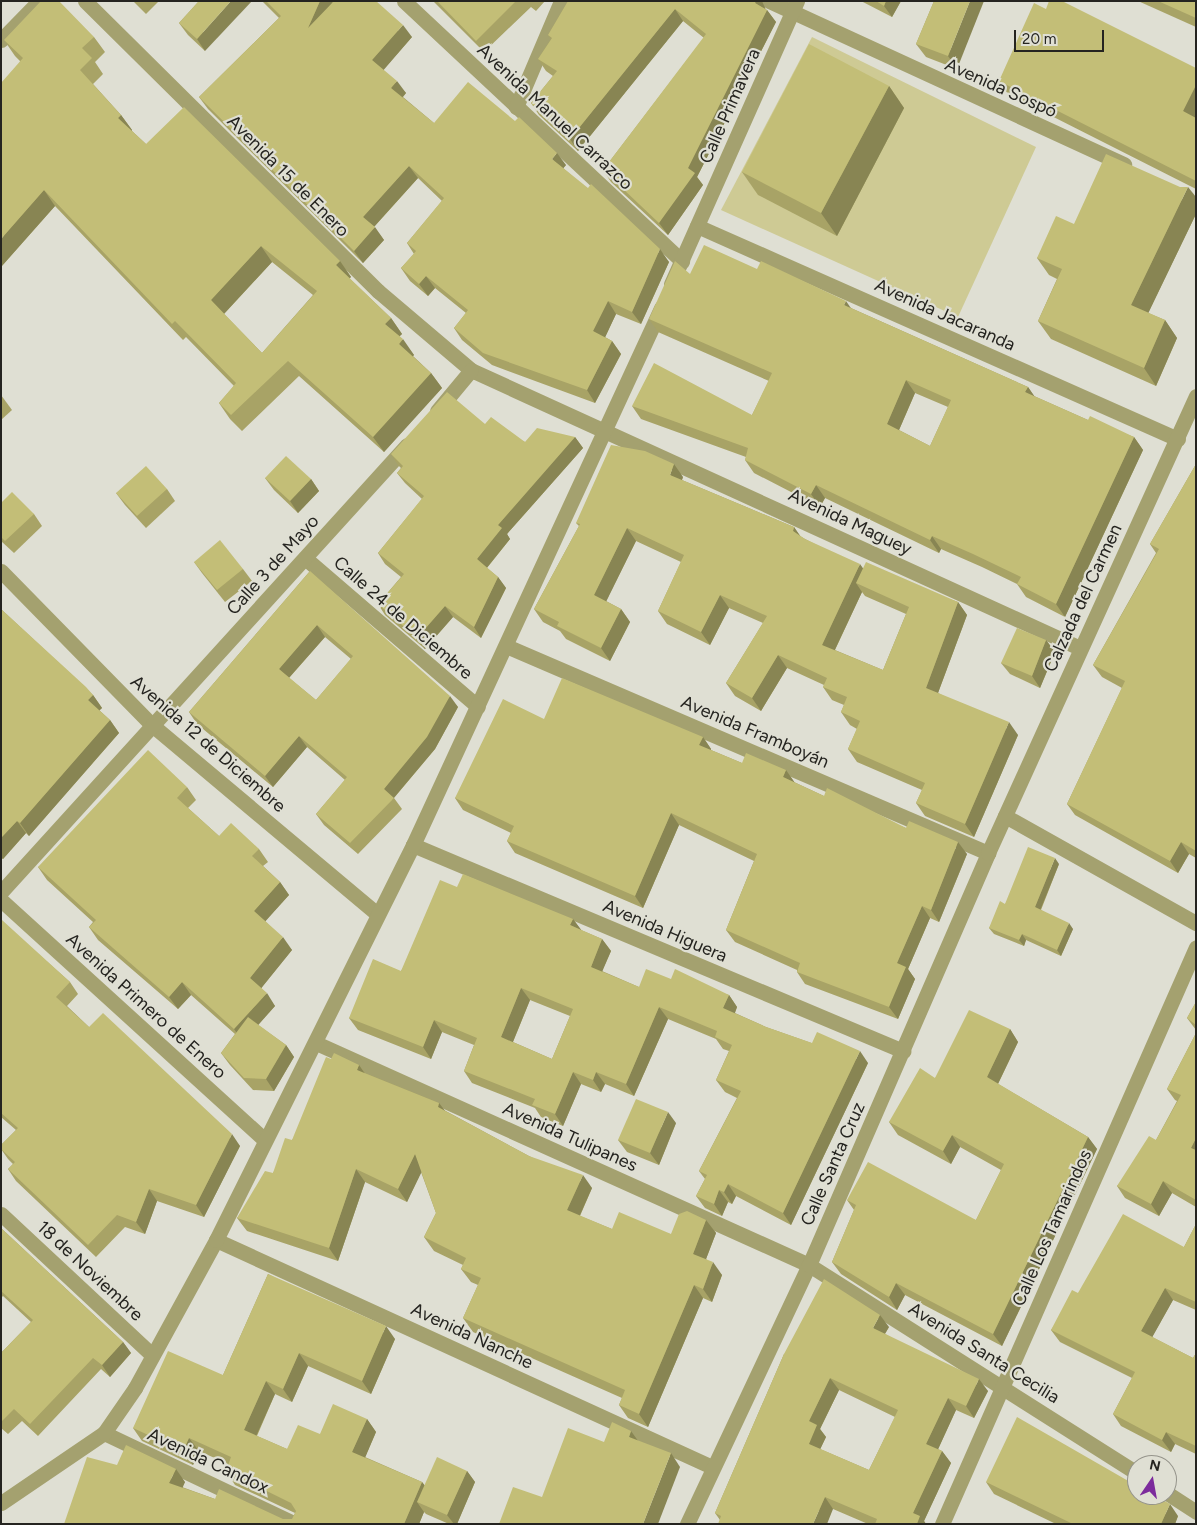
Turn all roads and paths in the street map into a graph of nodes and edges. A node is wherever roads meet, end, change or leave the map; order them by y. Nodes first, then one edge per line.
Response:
1 (39, 1) edge
2 (85, 1) edge
3 (404, 1) edge
4 (561, 1) edge
5 (769, 1) edge
6 (794, 8) edge
7 (1, 40) edge
8 (516, 107) junction
9 (1142, 172) edge
10 (697, 226) junction
11 (682, 261) junction
12 (471, 370) junction
13 (1196, 396) edge
14 (605, 431) junction
15 (1178, 439) junction
16 (305, 558) junction
17 (1, 571) edge
18 (506, 646) junction
19 (1080, 648) junction
20 (478, 707) junction
21 (152, 725) junction
22 (1005, 816) junction
23 (413, 845) junction
24 (988, 853) junction
25 (1, 892) edge
26 (1, 900) edge
27 (377, 914) junction
28 (1196, 923) edge
29 (1196, 947) edge
30 (316, 1043) junction
31 (903, 1051) junction
32 (265, 1140) junction
33 (1, 1214) edge
34 (216, 1240) junction
35 (809, 1265) junction
36 (152, 1355) junction
37 (1003, 1386) junction
38 (104, 1433) junction
39 (712, 1467) junction
40 (1127, 1467) edge
41 (1177, 1500) edge
42 (1, 1504) edge
43 (1196, 1512) edge
44 (296, 1524) edge
45 (687, 1524) edge
46 (942, 1524) edge

1 - 7 street
2 - 12 street, Avenida 15 de Enero
3 - 8 street, Avenida Manuel Carrazco
4 - 8 street
5 - 6 street, Avenida Sospó
6 - 9 street, Avenida Sospó
6 - 10 street, Calle Primavera
8 - 11 street, Avenida Manuel Carrazco
10 - 11 street, Calle Primavera
10 - 15 street, Avenida Jacaranda
11 - 14 street, Calle Primavera
12 - 14 street
12 - 16 street, Calle 3 de Mayo
13 - 15 street, Calzada del Carmen
14 - 18 street, Calle Primavera
14 - 19 street, Avenida Maguey
15 - 19 street, Calzada del Carmen
16 - 20 street, Calle 24 de Diciembre
16 - 21 street, Calle 3 de Mayo
17 - 21 street, Avenida 12 de Diciembre
18 - 20 street, Calle Primavera
18 - 24 street, Avenida Framboyán
19 - 22 street, Calzada del Carmen
20 - 23 street, Calle Primavera
21 - 25 street, Calle 3 de Mayo
21 - 27 street, Avenida 12 de Diciembre
22 - 24 street, Calle Santa Cruz
22 - 28 street
23 - 27 street, Calle Primavera
23 - 31 street, Avenida Higuera
24 - 31 street, Calle Santa Cruz
26 - 32 street, Avenida Primero de Enero
27 - 30 street, Calle Primavera
29 - 37 street, Calle Los Tamarindos
30 - 32 street, Calle Primavera
30 - 35 street, Avenida Tulipanes
31 - 35 street, Calle Santa Cruz
32 - 34 street, Calle Primavera
33 - 36 street, 18 de Noviembre
34 - 36 street, Calle Primavera
34 - 39 street, Avenida Nanche
35 - 37 street, Avenida Santa Cecilia
35 - 39 street, Calle Santa Cruz
36 - 38 street, Calle Primavera
37 - 40 street, Avenida Santa Cecilia
37 - 46 street, Calle Los Tamarindos
38 - 42 street
38 - 44 street, Avenida Candox
39 - 45 street, Calle Santa Cruz
41 - 43 street

